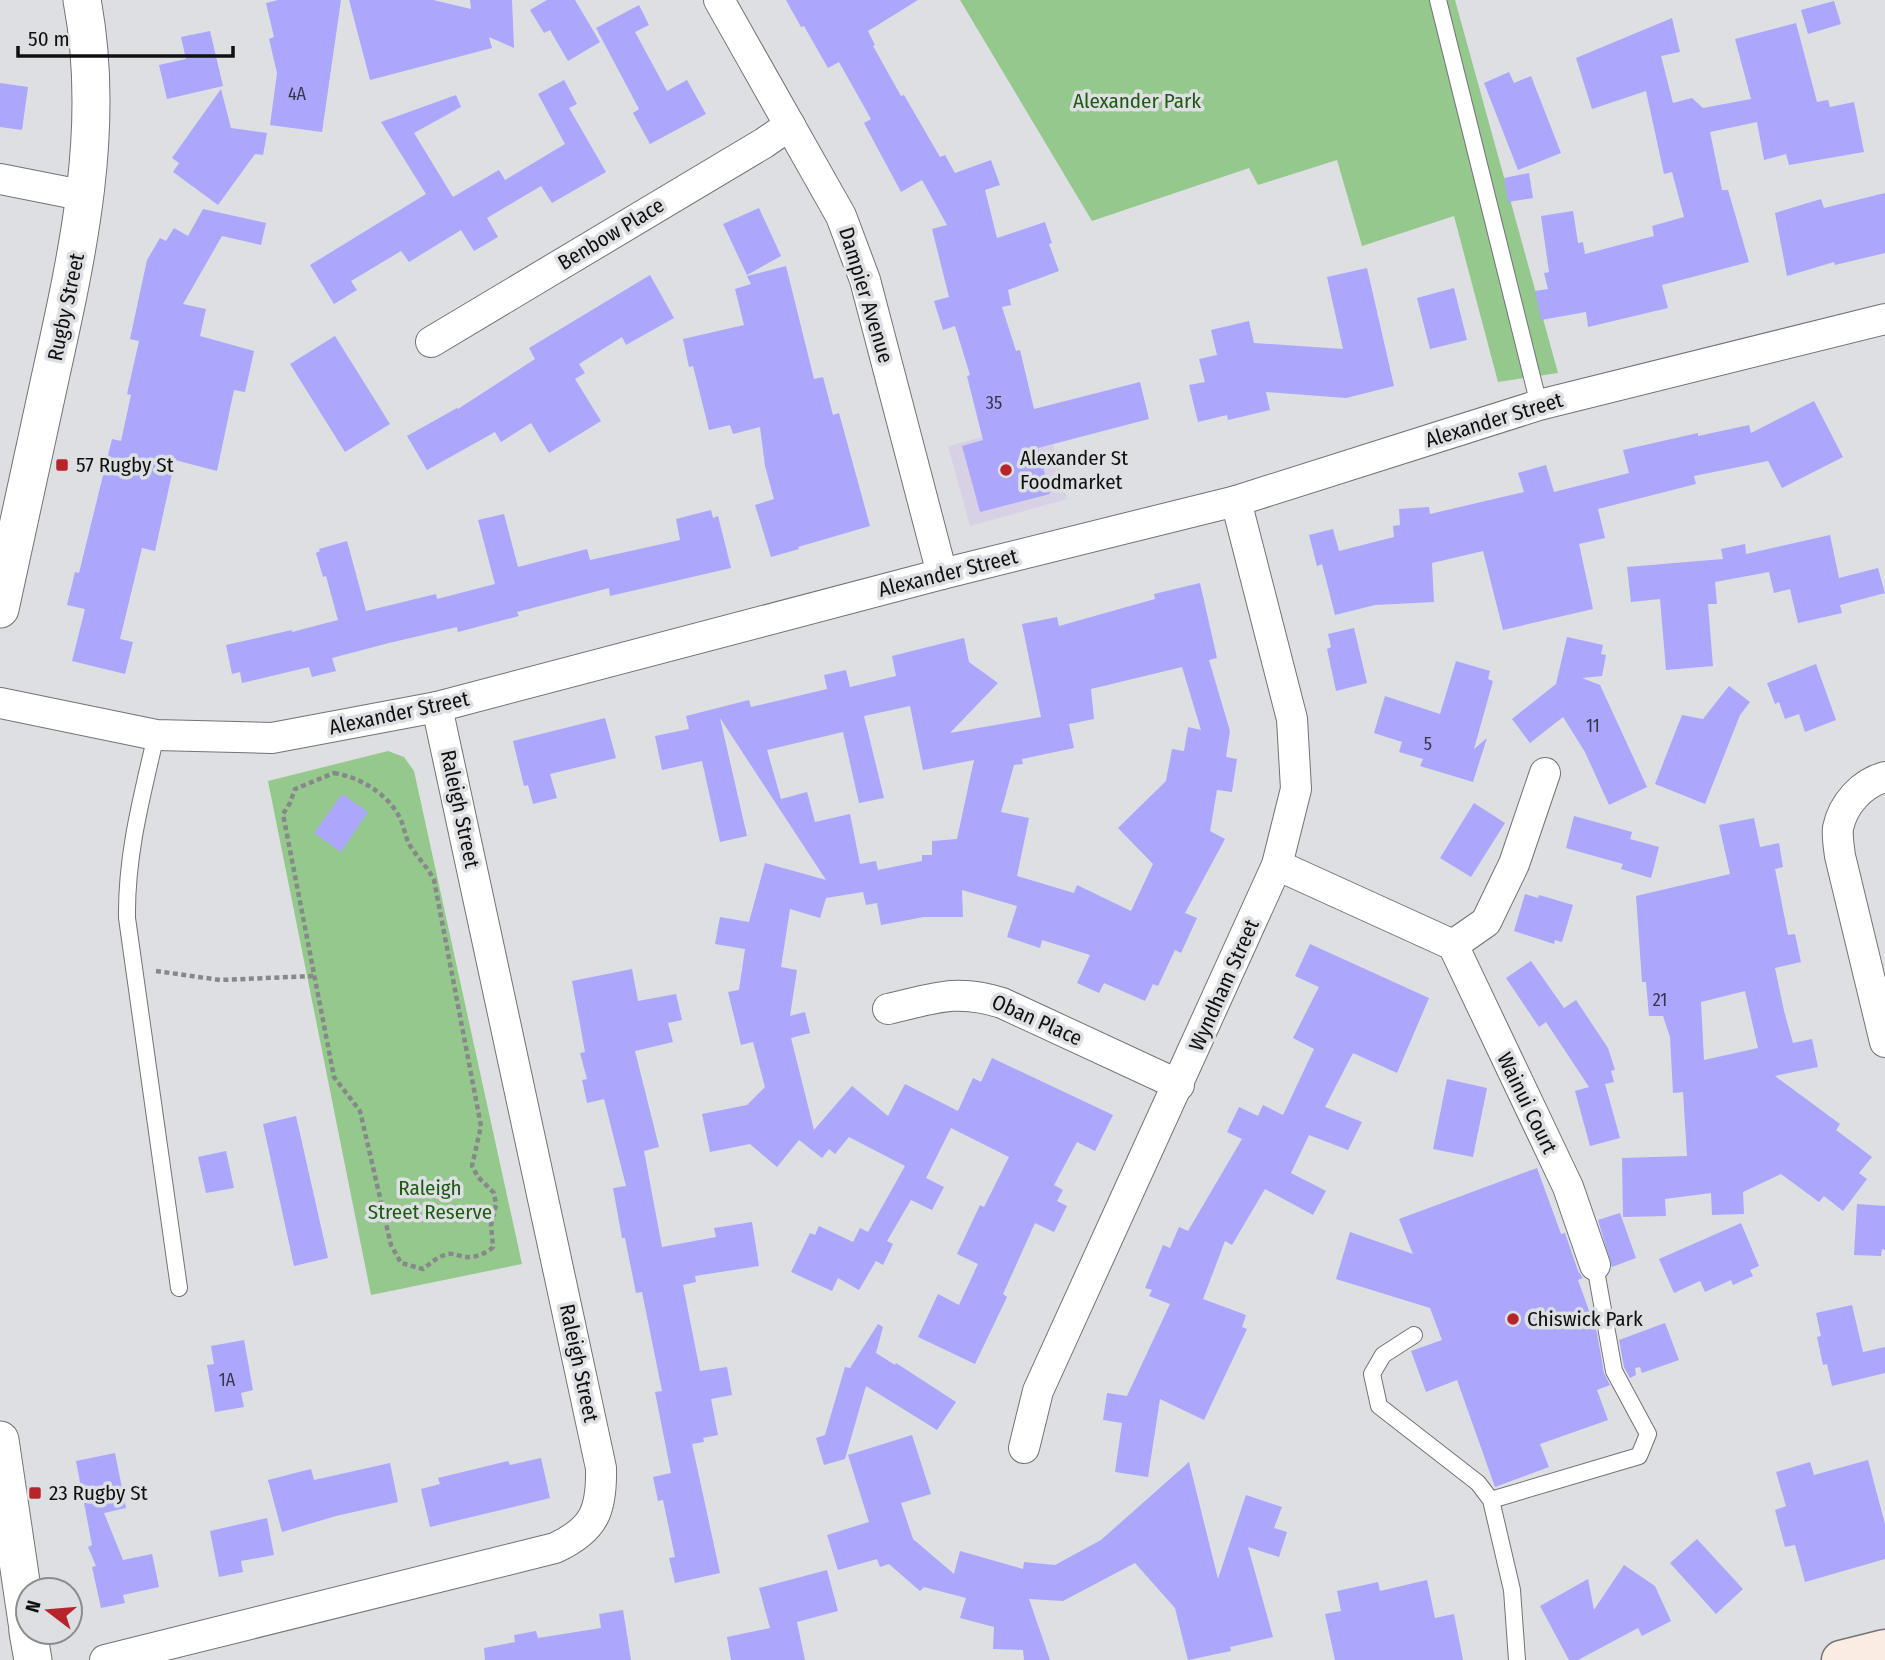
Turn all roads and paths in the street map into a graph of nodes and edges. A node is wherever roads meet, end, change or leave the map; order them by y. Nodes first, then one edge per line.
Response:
1 (719, 0) edge
2 (1438, 0) edge
3 (88, 1) edge
4 (790, 125) junction
5 (0, 179) edge
6 (86, 196) junction
7 (1885, 319) edge
8 (431, 342) dead end
9 (1539, 405) junction
10 (1236, 501) junction
11 (942, 574) junction
12 (0, 609) edge
13 (0, 702) edge
14 (437, 707) junction
15 (156, 735) junction
16 (1545, 773) dead end
17 (1885, 777) edge
18 (1278, 865) junction
19 (1453, 945) junction
20 (135, 967) junction
21 (314, 976) junction
22 (888, 1009) dead end
23 (1885, 1042) edge
24 (1179, 1085) junction
25 (1595, 1265) joint
26 (179, 1288) dead end
27 (1413, 1335) dead end
28 (0, 1440) edge
29 (1024, 1448) dead end
30 (1490, 1500) junction
31 (20, 1576) edge
32 (1885, 1649) edge
33 (105, 1660) edge
34 (1517, 1660) edge
35 (1841, 1660) edge

1 - 4 street, Dampier Avenue
2 - 9 lane
3 - 6 street, Rugby Street
4 - 8 street, Benbow Place
4 - 11 street, Dampier Avenue
5 - 6 street
6 - 12 street, Rugby Street
7 - 9 street, Alexander Street
9 - 10 street, Alexander Street
10 - 11 street, Alexander Street
10 - 18 street, Wyndham Street
11 - 14 street, Alexander Street
13 - 15 street, Alexander Street
14 - 15 street, Alexander Street
14 - 33 street, Raleigh Street
15 - 20 lane
16 - 19 street
17 - 23 street
18 - 19 street
18 - 24 street, Wyndham Street
19 - 25 street, Wainui Court
20 - 21 path
20 - 26 lane
21 - 21 path
22 - 24 street, Oban Place
24 - 29 street, Wyndham Street
25 - 30 lane
27 - 30 lane
28 - 31 street
30 - 34 lane
32 - 35 main road

